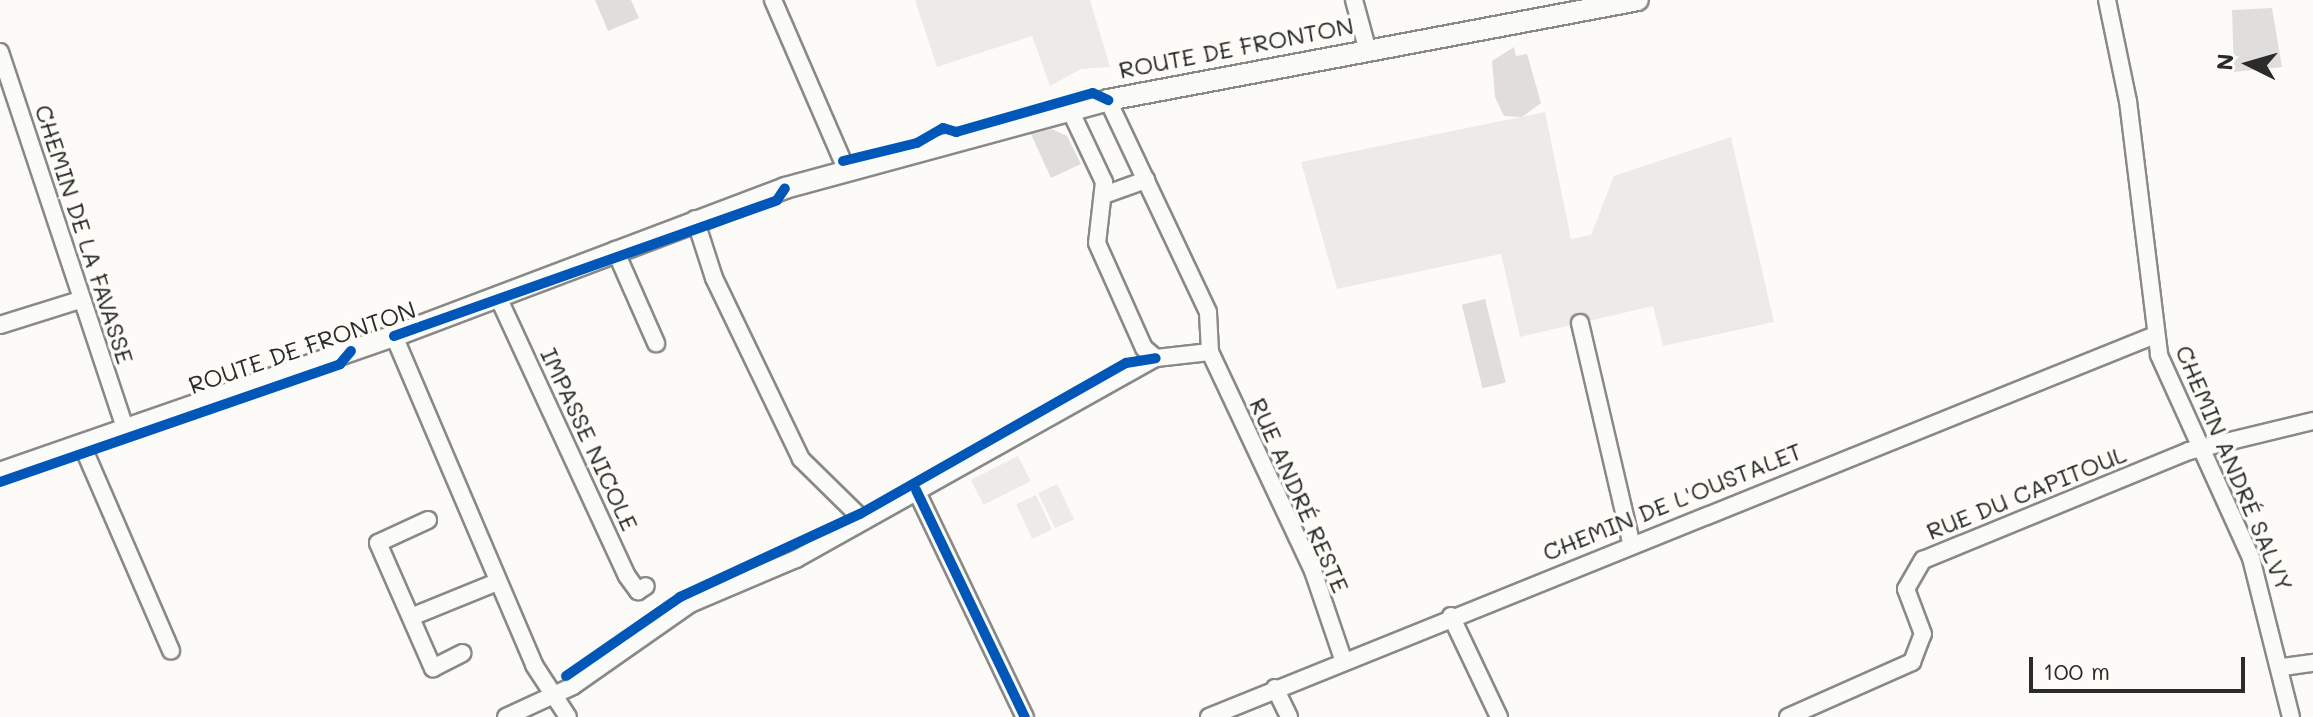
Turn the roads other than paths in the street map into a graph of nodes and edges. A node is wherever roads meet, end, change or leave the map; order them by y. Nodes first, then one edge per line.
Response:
1 (773, 0) edge
2 (1354, 0) edge
3 (1638, 0) edge
4 (2107, 0) edge
5 (1367, 48) junction
6 (0, 52) edge
7 (3, 70) edge
8 (1108, 100) junction
9 (1070, 110) junction
10 (847, 171) junction
11 (1146, 180) junction
12 (1104, 195) junction
13 (695, 219) junction
14 (615, 250) junction
15 (498, 297) junction
16 (80, 300) junction
17 (1580, 323) dead end
18 (0, 325) edge
19 (2155, 335) junction
20 (394, 336) junction
21 (656, 343) dead end
22 (1210, 352) junction
23 (1156, 358) junction
24 (2313, 421) edge
25 (126, 430) junction
26 (82, 445) junction
27 (2200, 449) junction
28 (0, 473) edge
29 (916, 490) junction
30 (428, 520) dead end
31 (864, 521) junction
32 (1631, 542) junction
33 (497, 582) junction
34 (646, 586) dead end
35 (1451, 616) junction
36 (411, 617) junction
37 (171, 651) dead end
38 (462, 653) dead end
39 (1343, 659) junction
40 (2313, 663) edge
41 (2283, 667) junction
42 (1275, 688) junction
43 (551, 694) junction
44 (506, 717) edge
45 (568, 717) edge
46 (1025, 717) edge
47 (1209, 717) edge
48 (1289, 717) edge
49 (1499, 717) edge
50 (1788, 717) edge
51 (2291, 717) edge

1 - 10 street
2 - 5 street
3 - 5 main road, ROUTE DE FRONTON
4 - 19 street, CHEMIN ANDRÉ SALVY
5 - 8 main road, ROUTE DE FRONTON
6 - 7 street, CHEMIN DE LA FAVASSE
7 - 16 street, CHEMIN DE LA FAVASSE
8 - 9 main road, ROUTE DE FRONTON
8 - 11 street
9 - 10 main road, ROUTE DE FRONTON
9 - 12 street
10 - 13 main road, ROUTE DE FRONTON
11 - 12 street
11 - 22 street
12 - 23 street
13 - 14 main road, ROUTE DE FRONTON
13 - 31 street
14 - 15 main road, ROUTE DE FRONTON
14 - 21 street
15 - 20 main road, ROUTE DE FRONTON
15 - 34 street, IMPASSE NICOLE
16 - 18 street
16 - 25 street, CHEMIN DE LA FAVASSE
17 - 32 street
19 - 27 street, CHEMIN ANDRÉ SALVY
19 - 32 street, CHEMIN DE L'OUSTALET
20 - 25 main road, ROUTE DE FRONTON
20 - 33 street
22 - 23 street
22 - 39 street, RUE ANDRÉ RESTE
23 - 29 street
24 - 27 street
25 - 26 main road, ROUTE DE FRONTON
26 - 28 main road, ROUTE DE FRONTON
26 - 37 street
27 - 41 street, CHEMIN ANDRÉ SALVY
27 - 50 street, RUE DU CAPITOUL
29 - 31 street
29 - 46 street
30 - 36 street
31 - 43 street
32 - 35 street, CHEMIN DE L'OUSTALET
33 - 36 street
33 - 43 street
35 - 39 street, CHEMIN DE L'OUSTALET
35 - 49 street
36 - 38 street
39 - 42 street, CHEMIN DE L'OUSTALET
40 - 41 street
41 - 51 street, CHEMIN ANDRÉ SALVY
42 - 47 street, CHEMIN DE L'OUSTALET
42 - 48 street
43 - 44 street
43 - 45 street

